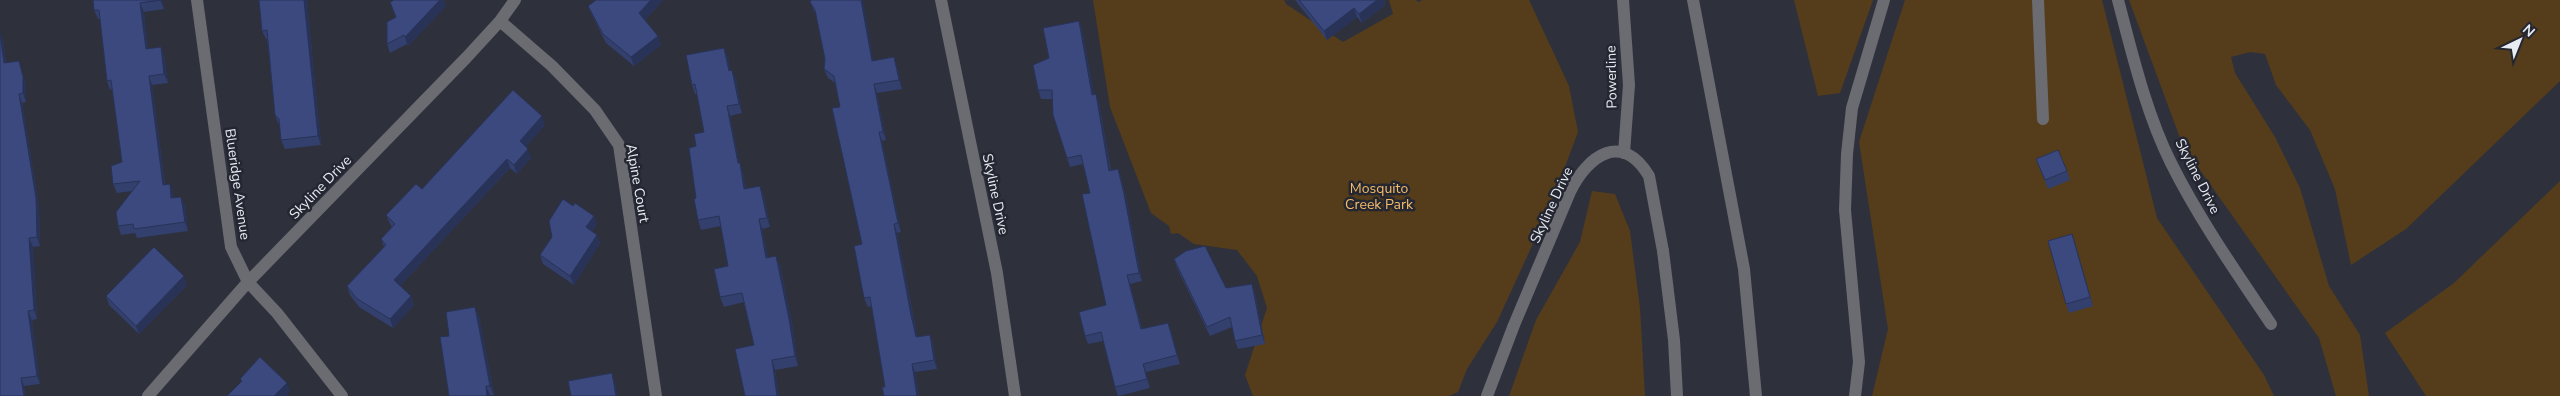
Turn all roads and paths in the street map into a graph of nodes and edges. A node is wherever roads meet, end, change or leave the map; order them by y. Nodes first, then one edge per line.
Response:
1 (197, 0) edge
2 (515, 0) edge
3 (941, 0) edge
4 (1623, 0) edge
5 (1693, 0) edge
6 (1884, 0) edge
7 (2038, 0) edge
8 (2118, 0) edge
9 (500, 21) junction
10 (2043, 119) dead end
11 (1624, 153) junction
12 (248, 282) junction
13 (2271, 324) dead end
14 (148, 396) edge
15 (342, 396) edge
16 (656, 396) edge
17 (1016, 396) edge
18 (1487, 396) edge
19 (1677, 396) edge
20 (1756, 396) edge
21 (1855, 396) edge

1 - 12 street, Blueridge Avenue
2 - 9 street, Skyline Drive
3 - 17 street, Skyline Drive
4 - 11 street, Powerline
5 - 20 street
6 - 21 street
7 - 10 street
8 - 13 street, Skyline Drive
9 - 12 street, Skyline Drive
9 - 16 street, Alpine Court
11 - 18 street, Skyline Drive
11 - 19 street
12 - 14 street, Skyline Drive
12 - 15 street, Blueridge Avenue

